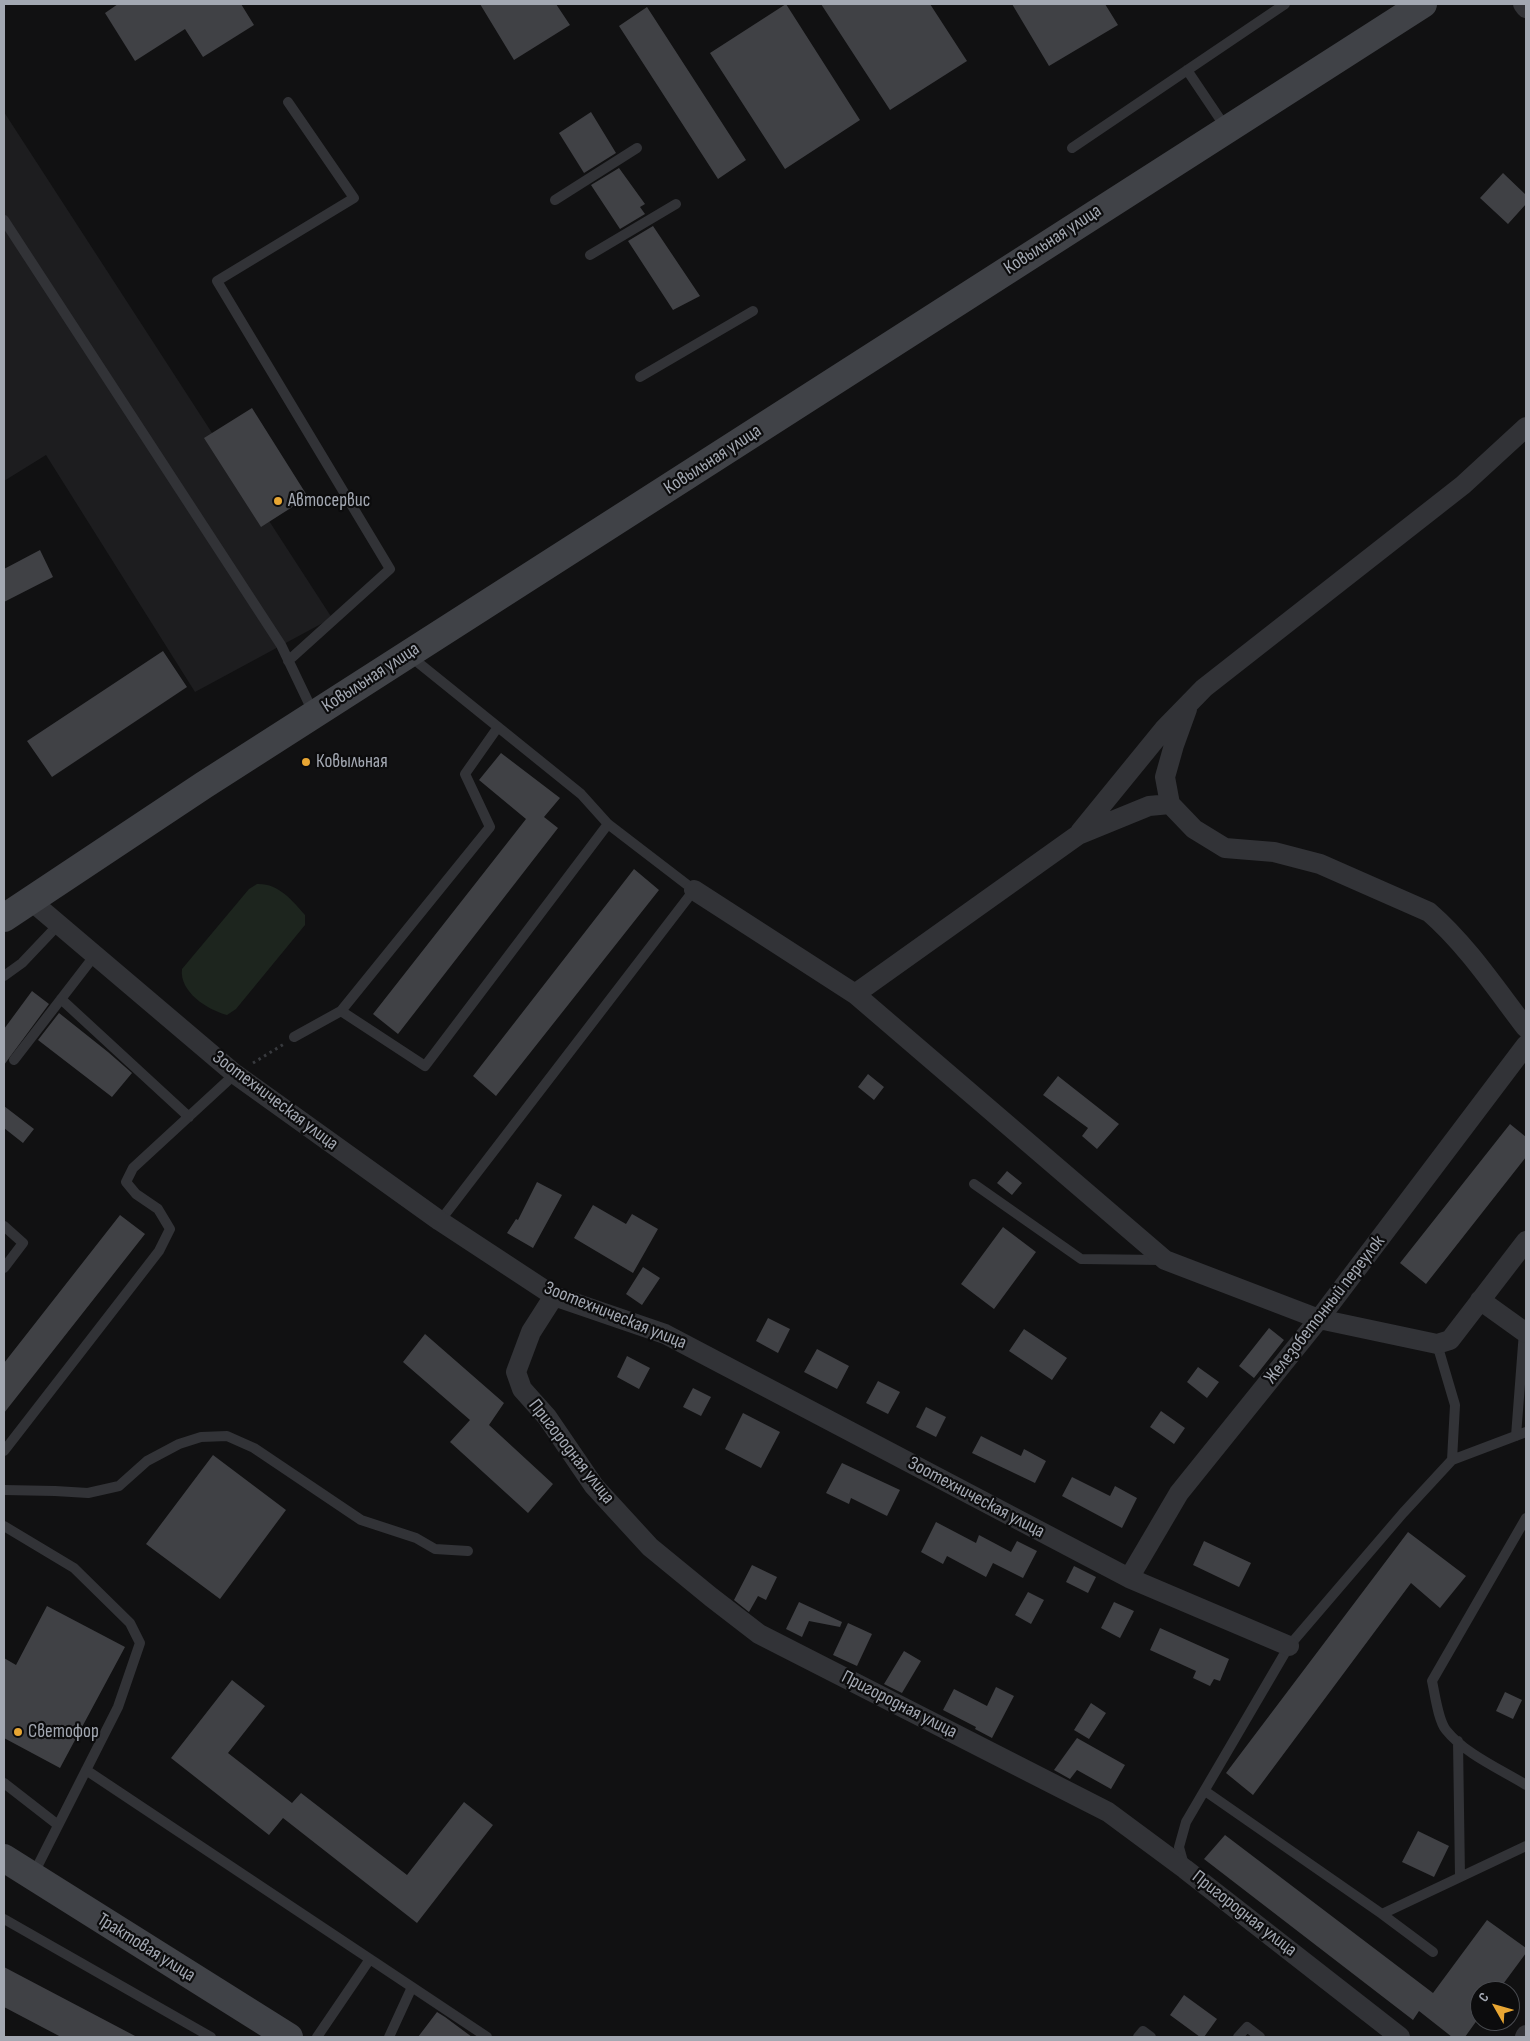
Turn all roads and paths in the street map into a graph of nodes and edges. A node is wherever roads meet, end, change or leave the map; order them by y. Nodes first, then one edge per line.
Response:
1 (1285, 4) edge
2 (1423, 4) edge
3 (1523, 4) edge
4 (1526, 8) edge
5 (1187, 70) junction
6 (288, 102) dead end
7 (1227, 129) junction
8 (637, 148) dead end
9 (1072, 148) dead end
10 (555, 200) dead end
11 (676, 204) dead end
12 (4, 220) edge
13 (590, 255) dead end
14 (753, 311) dead end
15 (640, 377) dead end
16 (1526, 427) edge
17 (408, 654) junction
18 (288, 661) junction
19 (1190, 702) junction
20 (314, 714) junction
21 (498, 727) junction
22 (1170, 804) junction
23 (608, 824) junction
24 (1078, 835) junction
25 (694, 890) junction
26 (30, 900) junction
27 (4, 918) edge
28 (59, 924) junction
29 (95, 955) junction
30 (4, 976) edge
31 (855, 994) junction
32 (61, 999) junction
33 (341, 1011) junction
34 (1526, 1028) edge
35 (294, 1037) joint
36 (1526, 1045) edge
37 (14, 1060) dead end
38 (1520, 1068) edge
39 (235, 1074) junction
40 (189, 1116) junction
41 (974, 1184) dead end
42 (440, 1221) junction
43 (4, 1226) edge
44 (1526, 1241) edge
45 (1164, 1260) junction
46 (4, 1268) edge
47 (554, 1296) junction
48 (1480, 1300) junction
49 (1319, 1319) junction
50 (1525, 1332) edge
51 (1437, 1344) junction
52 (1526, 1432) edge
53 (1516, 1436) junction
54 (4, 1451) edge
55 (1452, 1460) junction
56 (4, 1490) edge
57 (1526, 1518) edge
58 (4, 1526) edge
59 (468, 1551) dead end
60 (1130, 1578) junction
61 (1289, 1646) junction
62 (1458, 1741) junction
63 (86, 1770) junction
64 (4, 1783) edge
65 (1526, 1784) edge
66 (1205, 1791) junction
67 (58, 1825) junction
68 (1526, 1846) edge
69 (4, 1858) edge
70 (1186, 1869) junction
71 (32, 1876) junction
72 (1460, 1877) junction
73 (1382, 1914) junction
74 (4, 1919) edge
75 (1433, 1952) dead end
76 (370, 1959) junction
77 (412, 1987) junction
78 (211, 2037) edge
79 (289, 2037) edge
80 (317, 2037) edge
81 (389, 2037) edge
82 (488, 2037) edge
83 (1138, 2037) edge
84 (1150, 2037) edge
85 (1238, 2037) edge
86 (1260, 2037) edge
87 (1400, 2037) edge

1 - 5 lane
2 - 7 main road, Ковыльная улица
3 - 4 street
5 - 7 lane
5 - 9 lane
6 - 18 lane
7 - 17 main road, Ковыльная улица
8 - 10 lane
11 - 13 lane
12 - 18 lane
14 - 15 lane
16 - 19 street
17 - 20 main road, Ковыльная улица
17 - 21 lane
18 - 20 lane
19 - 22 street
19 - 24 street
20 - 26 main road, Ковыльная улица
21 - 23 lane
21 - 33 lane
22 - 24 street
22 - 34 street
23 - 25 lane
23 - 33 lane
24 - 31 street
25 - 31 street
25 - 42 lane
26 - 27 main road, Ковыльная улица
26 - 28 street, Зоотехническая улица
28 - 29 street, Зоотехническая улица
28 - 30 lane
29 - 32 lane
29 - 39 street, Зоотехническая улица
31 - 45 street
32 - 37 lane
32 - 40 lane
33 - 35 lane
35 - 39 path
36 - 38 street, Железобетонный переулок
38 - 49 street, Железобетонный переулок
39 - 40 lane
39 - 42 street, Зоотехническая улица
40 - 54 lane
41 - 45 lane
42 - 47 street, Зоотехническая улица
43 - 46 lane
44 - 48 street
45 - 49 street
47 - 60 street, Зоотехническая улица
47 - 70 street, Пригородная улица
48 - 50 street
48 - 51 street
49 - 51 street
49 - 60 street, Железобетонный переулок
50 - 53 lane
51 - 55 lane
52 - 53 lane
53 - 55 lane
55 - 61 lane
56 - 59 lane
57 - 62 lane
58 - 63 lane
60 - 61 street, Зоотехническая улица
61 - 66 lane
62 - 65 lane
62 - 72 lane
63 - 67 lane
63 - 76 lane
64 - 67 lane
66 - 70 lane
66 - 73 lane
67 - 71 lane
68 - 72 lane
69 - 71 main road, Трактовая улица
70 - 87 street, Пригородная улица
71 - 79 main road, Трактовая улица
72 - 73 lane
73 - 75 lane
74 - 78 lane
76 - 77 lane
76 - 80 lane
77 - 81 lane
77 - 82 lane
83 - 84 lane
85 - 86 lane

